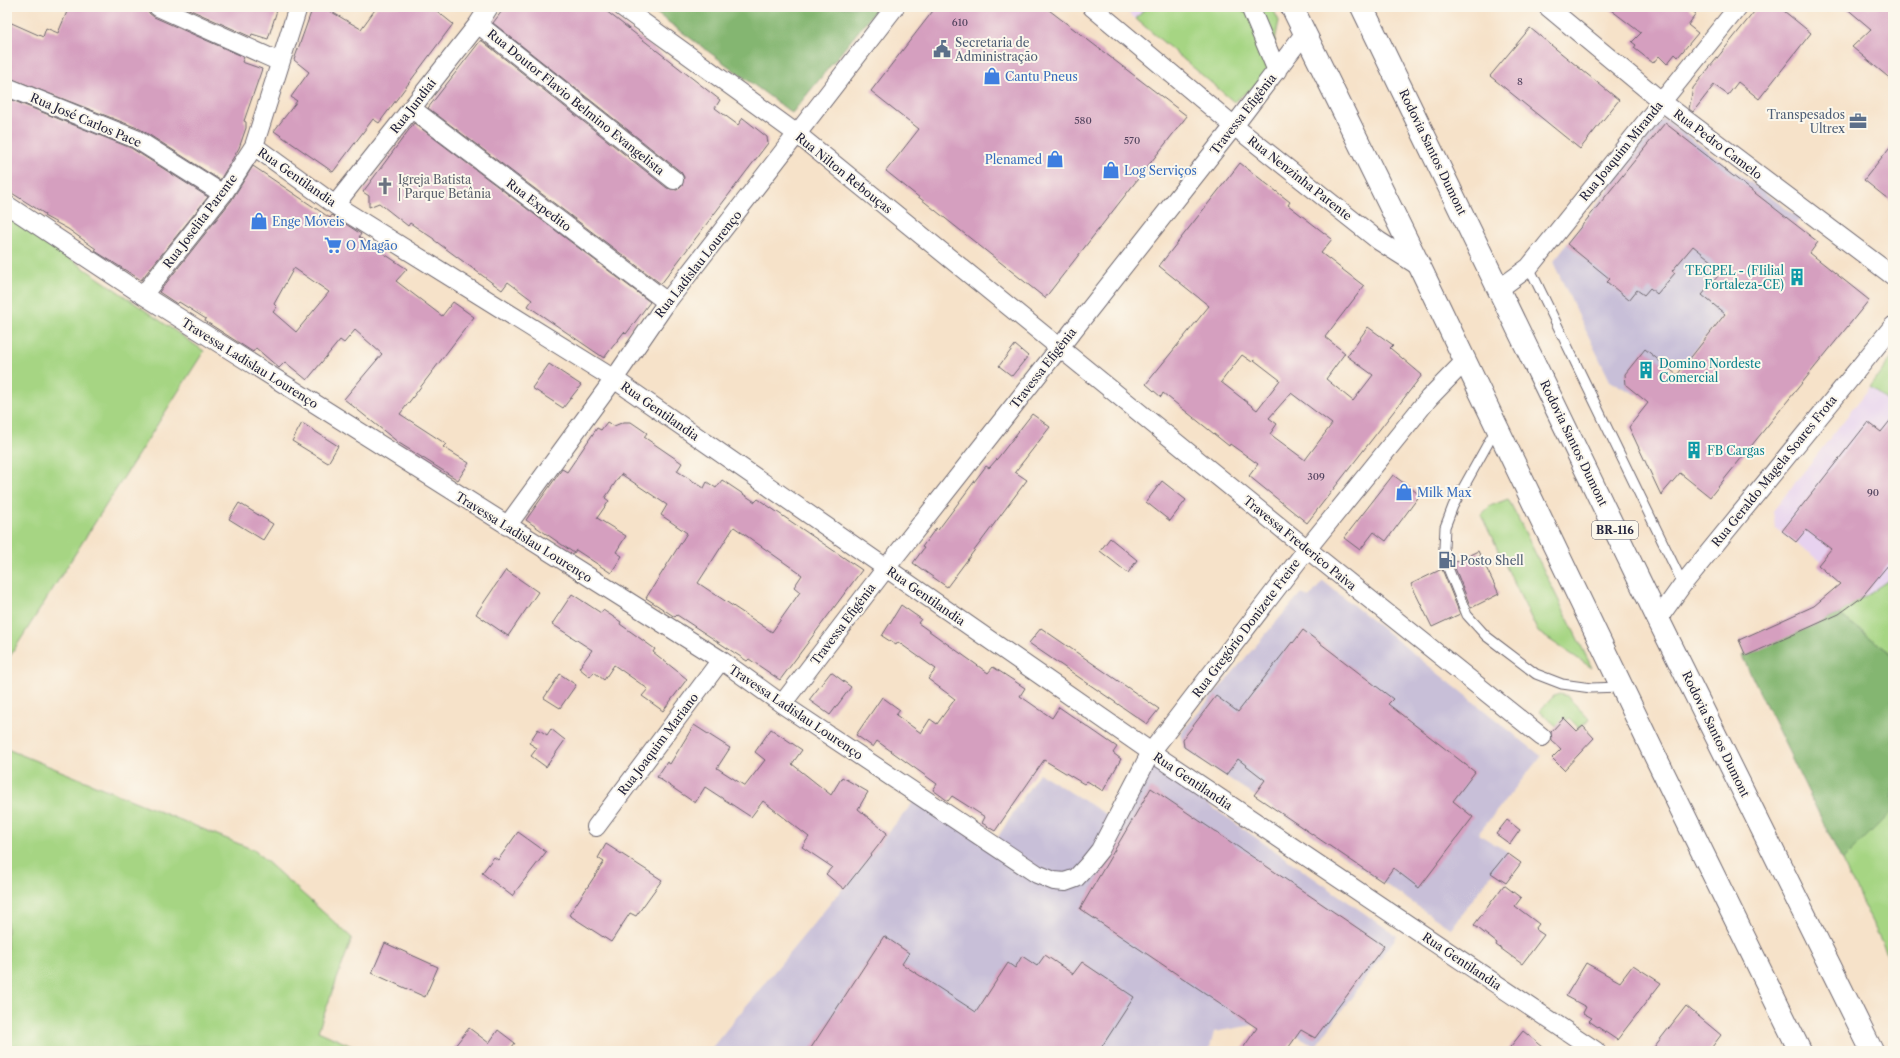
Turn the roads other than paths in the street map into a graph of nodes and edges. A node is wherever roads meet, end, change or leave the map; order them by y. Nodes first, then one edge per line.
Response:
1 (158, 7) edge
2 (298, 7) edge
3 (489, 7) edge
4 (622, 7) edge
5 (895, 7) edge
6 (1092, 7) edge
7 (1250, 7) edge
8 (1292, 7) edge
9 (1362, 7) edge
10 (1548, 7) edge
11 (1738, 7) edge
12 (478, 24) junction
13 (1304, 34) junction
14 (280, 62) junction
15 (1276, 71) junction
16 (7, 87) edge
17 (1661, 101) junction
18 (411, 108) junction
19 (1234, 126) junction
20 (797, 134) junction
21 (254, 146) junction
22 (674, 180) dead end
23 (223, 194) junction
24 (335, 204) junction
25 (7, 205) edge
26 (1420, 267) junction
27 (1529, 267) junction
28 (1893, 276) edge
29 (1499, 289) junction
30 (143, 296) junction
31 (667, 302) junction
32 (1893, 326) edge
33 (1060, 347) junction
34 (1465, 361) junction
35 (614, 379) junction
36 (1497, 428) junction
37 (507, 526) junction
38 (1307, 549) junction
39 (886, 568) junction
40 (1683, 584) junction
41 (1658, 619) junction
42 (721, 660) junction
43 (1622, 687) junction
44 (782, 704) junction
45 (1542, 737) dead end
46 (1151, 752) junction
47 (596, 827) dead end
48 (1037, 874) joint
49 (1596, 1051) edge
50 (1800, 1051) edge
51 (1872, 1051) edge

1 - 14 street
2 - 14 street, Rua Joselita Parente
3 - 12 street, Rua Jundiaí
4 - 20 street, Rua Nilton Rebouças
5 - 20 street, Rua Ladislau Lourenço
6 - 19 street, Rua Nenzinha Parente
7 - 15 street
8 - 13 highway
9 - 29 highway, Rodovia Santos Dumont / BR-116
10 - 17 street, Rua Pedro Camelo
11 - 17 street, Rua Joaquim Miranda
12 - 18 street, Rua Jundiaí
12 - 22 street, Rua Doutor Flavio Belmino Evangelista
13 - 15 street, Travessa Efigênia
13 - 26 highway
14 - 21 street, Rua Joselita Parente
15 - 19 street, Travessa Efigênia
16 - 23 street, Rua José Carlos Pace
17 - 27 street, Rua Joaquim Miranda
17 - 28 street, Rua Pedro Camelo
18 - 24 street, Rua Jundiaí
18 - 31 street, Rua Expedito
19 - 26 street, Rua Nenzinha Parente
19 - 33 street, Travessa Efigênia
20 - 31 street, Rua Ladislau Lourenço
20 - 33 street, Rua Nilton Rebouças
21 - 23 street, Rua Joselita Parente
21 - 24 street, Rua Gentilandia
23 - 30 street, Rua Joselita Parente
24 - 35 street, Rua Gentilandia
25 - 30 street, Travessa Ladislau Lourenço
26 - 34 highway
27 - 29 street, Rua Joaquim Miranda
27 - 40 lane
29 - 41 highway, Rodovia Santos Dumont / BR-116
30 - 37 street, Travessa Ladislau Lourenço
31 - 35 street, Rua Ladislau Lourenço
32 - 40 street, Rua Geraldo Magela Soares Frota
33 - 38 street, Travessa Frederico Paiva
33 - 39 street, Travessa Efigênia
34 - 36 highway
34 - 38 street, Rua Gregório Donizete Freire
35 - 37 street, Rua Ladislau Lourenço
35 - 39 street, Rua Gentilandia
36 - 43 highway
36 - 43 lane
37 - 42 street, Travessa Ladislau Lourenço
38 - 45 street, Travessa Frederico Paiva
38 - 46 street, Rua Gregório Donizete Freire
39 - 44 street, Travessa Efigênia
39 - 46 street, Rua Gentilandia
40 - 41 street, Rua Geraldo Magela Soares Frota
41 - 51 highway, Rodovia Santos Dumont / BR-116
42 - 44 street, Travessa Ladislau Lourenço
42 - 47 street, Rua Joaquim Mariano
43 - 50 highway
44 - 48 street, Travessa Ladislau Lourenço
46 - 48 street, Rua Gregório Donizete Freire
46 - 49 street, Rua Gentilandia

